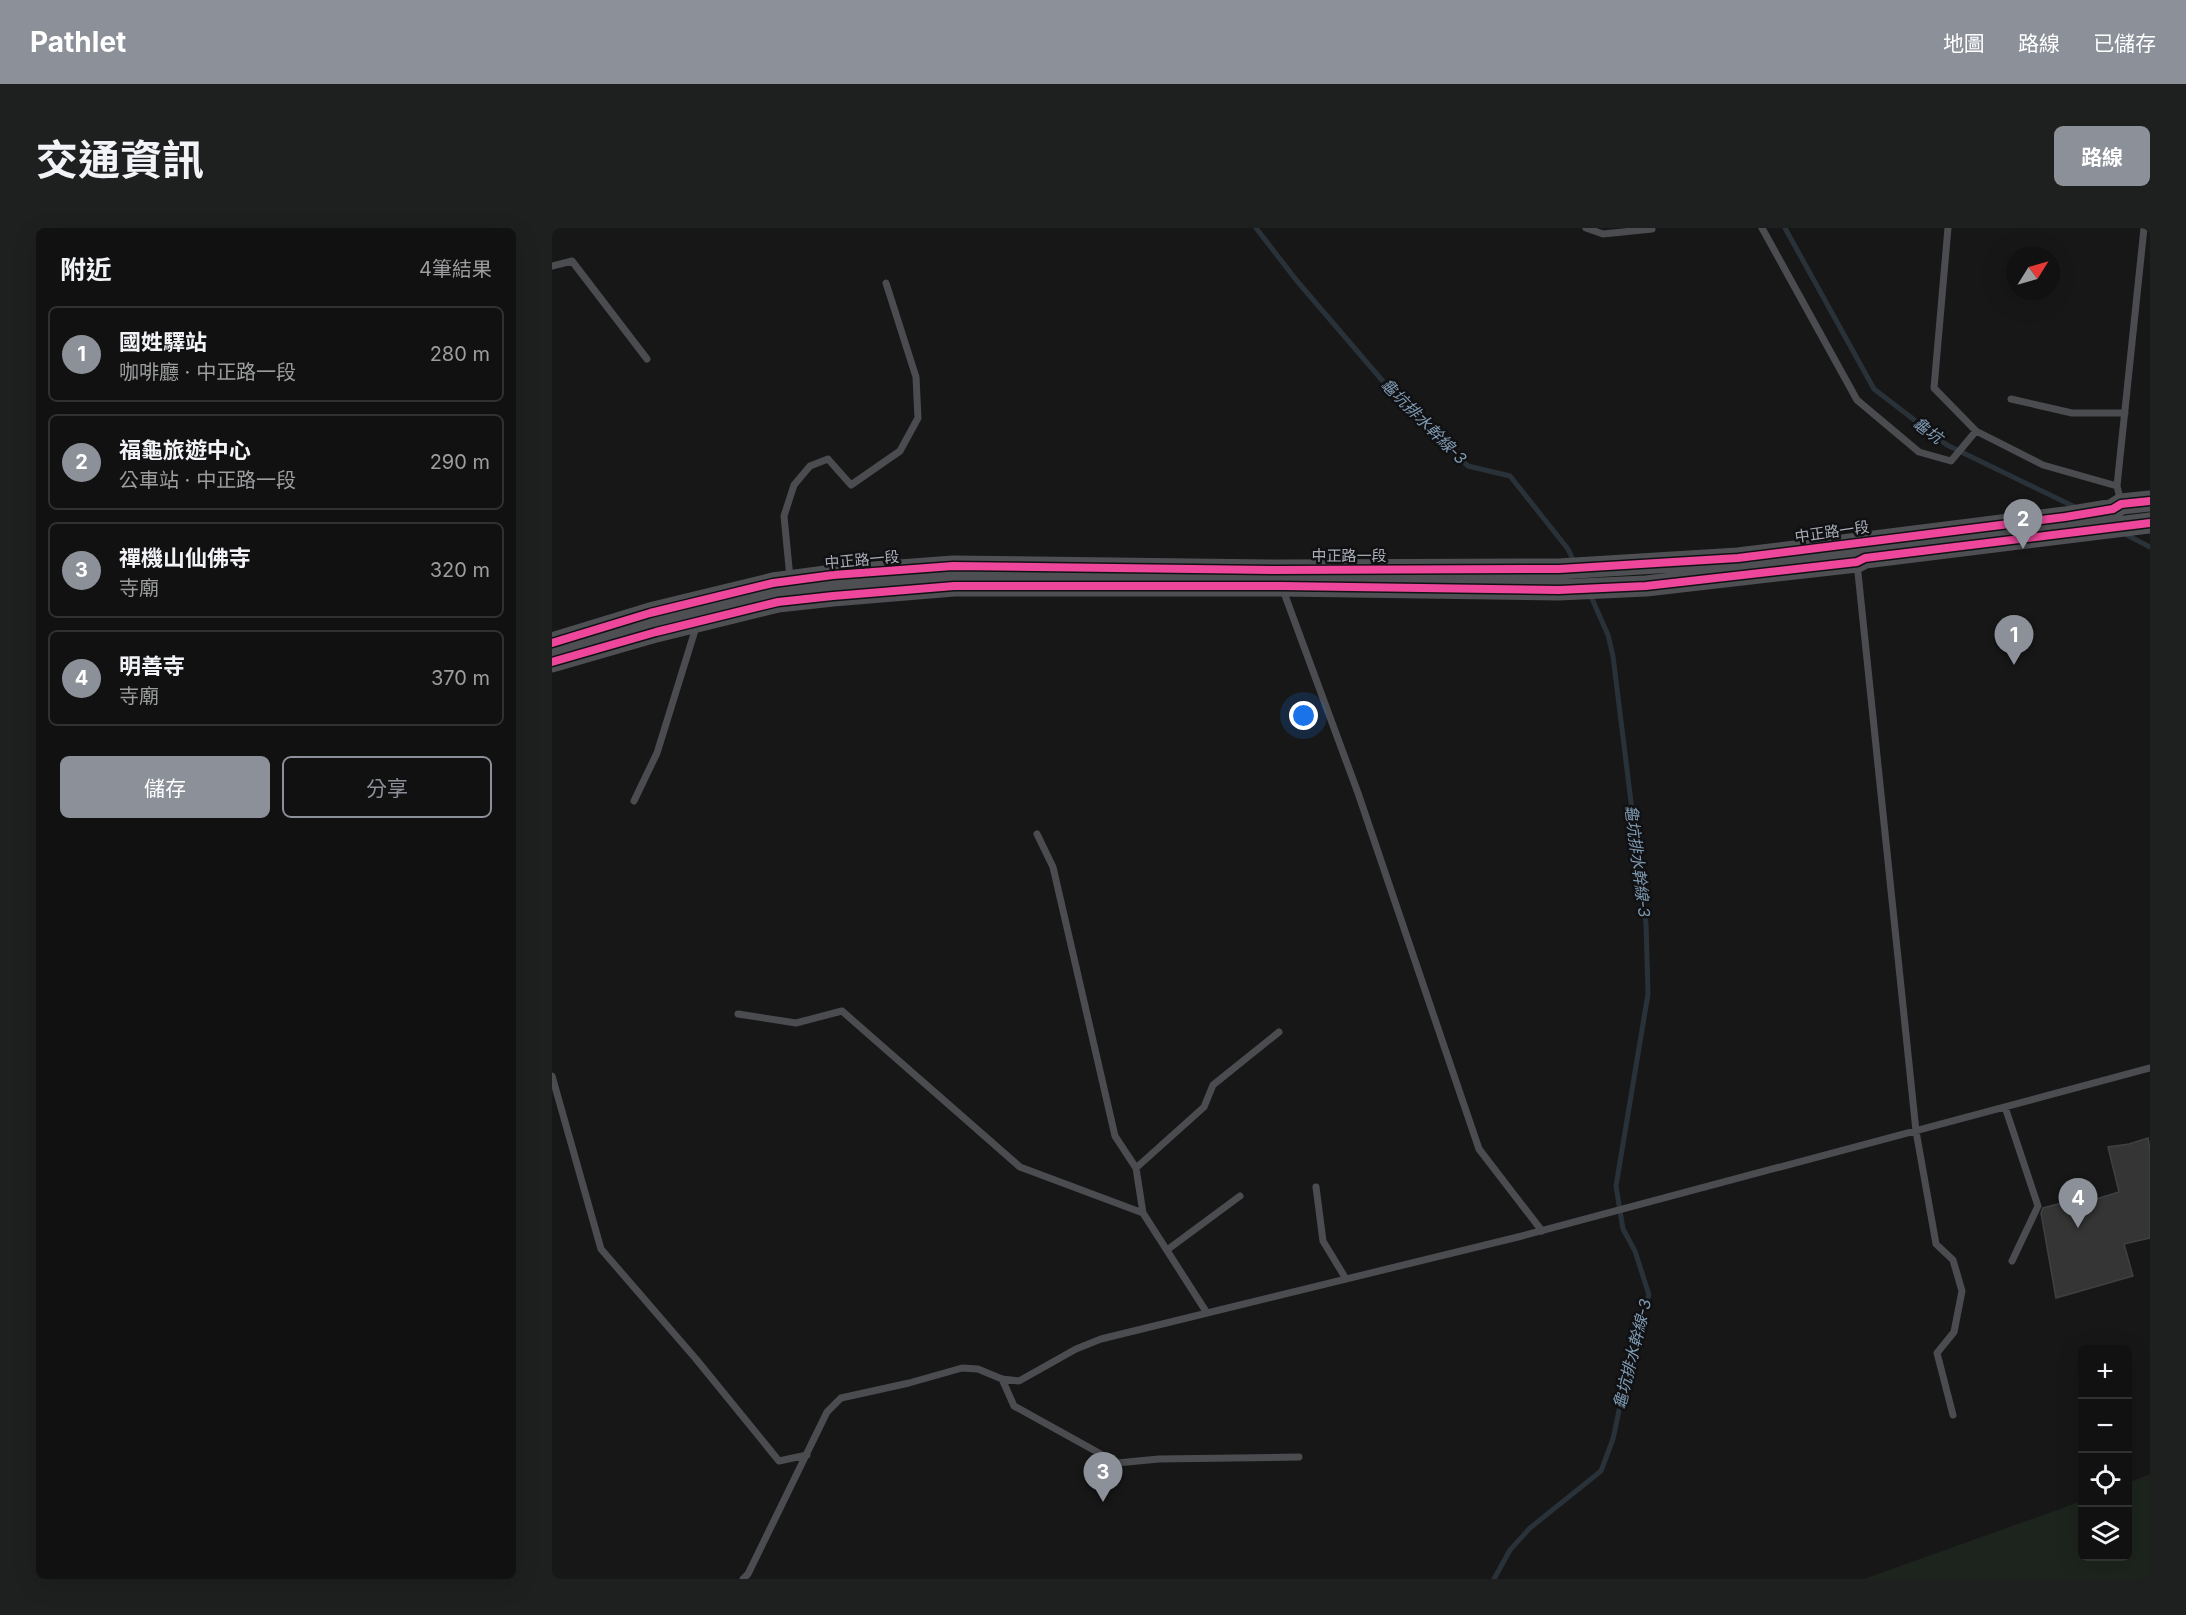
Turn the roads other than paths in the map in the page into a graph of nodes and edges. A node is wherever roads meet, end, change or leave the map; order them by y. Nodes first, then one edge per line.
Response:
1 (1586, 228) edge
2 (1762, 228) edge
3 (1948, 228) edge
4 (2144, 228) edge
5 (1652, 229) edge
6 (552, 266) edge
7 (886, 283) dead end
8 (647, 359) dead end
9 (2011, 399) dead end
10 (2125, 413) junction
11 (1976, 431) junction
12 (2150, 501) edge
13 (2119, 506) junction
14 (2150, 523) edge
15 (1856, 552) junction
16 (1281, 578) junction
17 (790, 581) junction
18 (698, 622) junction
19 (552, 643) edge
20 (552, 662) edge
21 (634, 801) dead end
22 (1036, 834) dead end
23 (738, 1014) dead end
24 (1279, 1032) dead end
25 (2150, 1068) edge
26 (552, 1076) edge
27 (2005, 1107) junction
28 (1916, 1131) junction
29 (1137, 1168) junction
30 (1316, 1187) dead end
31 (1240, 1197) dead end
32 (1143, 1213) junction
33 (1542, 1230) junction
34 (1167, 1250) junction
35 (2012, 1261) dead end
36 (1346, 1279) junction
37 (1208, 1313) junction
38 (1002, 1379) junction
39 (1953, 1415) dead end
40 (807, 1455) junction
41 (1299, 1457) dead end
42 (743, 1579) edge

1 - 5 lane
2 - 11 lane
3 - 11 lane
4 - 10 lane
6 - 8 lane
7 - 17 lane
9 - 10 lane
10 - 13 lane
11 - 13 lane
12 - 13 main road, 中正路一段
13 - 14 main road, 中正路一段
13 - 15 main road, 中正路一段
15 - 16 main road, 中正路一段
15 - 16 main road, 中正路一段
15 - 28 lane
16 - 17 main road, 中正路一段
16 - 18 main road, 中正路一段
16 - 33 lane
17 - 19 main road, 中正路一段
18 - 20 main road, 中正路一段
18 - 21 lane
22 - 29 lane
23 - 32 lane
24 - 29 lane
25 - 27 lane
26 - 40 lane
27 - 28 lane
27 - 35 lane
28 - 33 lane
28 - 39 lane
29 - 32 lane
30 - 36 lane
31 - 34 lane
32 - 34 lane
33 - 36 lane
34 - 37 lane
36 - 37 lane
37 - 38 lane
38 - 40 lane
38 - 41 lane
40 - 42 lane

